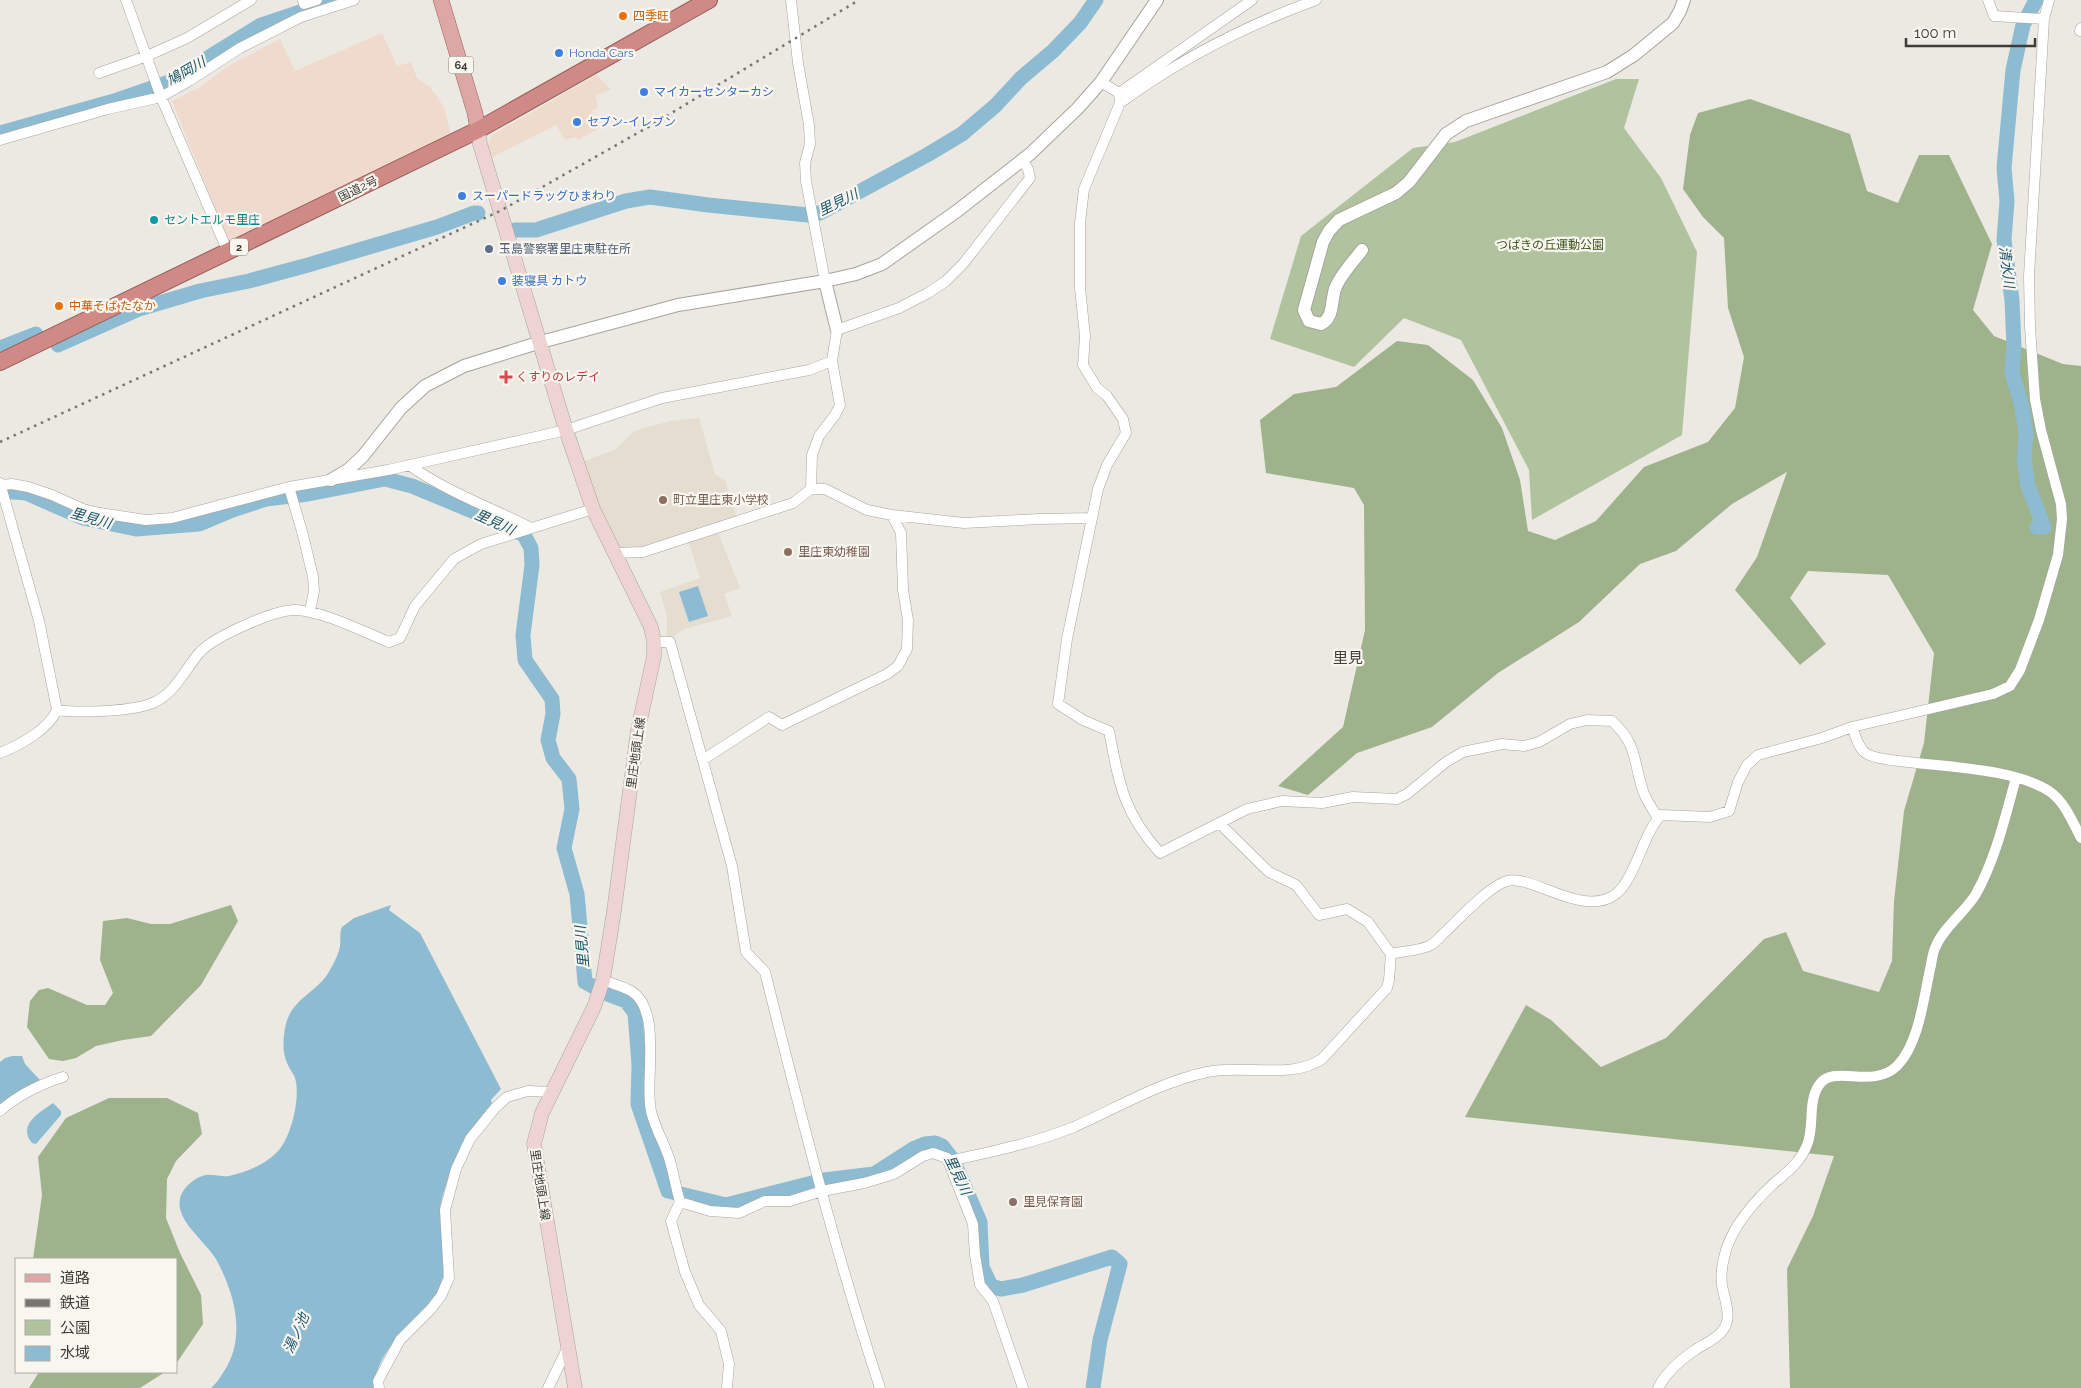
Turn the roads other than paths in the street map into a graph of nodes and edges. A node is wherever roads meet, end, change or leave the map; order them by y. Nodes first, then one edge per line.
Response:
1 (126, 0) edge
2 (251, 0) edge
3 (303, 0) edge
4 (317, 0) edge
5 (354, 0) edge
6 (441, 0) edge
7 (709, 0) edge
8 (791, 0) edge
9 (1157, 0) edge
10 (1252, 0) edge
11 (1316, 0) edge
12 (1684, 0) edge
13 (1988, 0) edge
14 (2049, 0) edge
15 (2044, 19) junction
16 (147, 56) junction
17 (99, 73) dead end
18 (1101, 82) junction
19 (161, 97) junction
20 (1119, 98) junction
21 (478, 130) junction
22 (0, 140) edge
23 (1022, 160) junction
24 (1362, 250) dead end
25 (228, 252) junction
26 (825, 281) junction
27 (837, 330) junction
28 (541, 342) junction
29 (0, 362) edge
30 (832, 362) junction
31 (566, 430) junction
32 (409, 466) junction
33 (331, 480) junction
34 (0, 484) edge
35 (289, 487) junction
36 (811, 489) junction
37 (594, 509) junction
38 (892, 515) junction
39 (1092, 518) junction
40 (529, 528) junction
41 (616, 553) junction
42 (310, 611) junction
43 (654, 642) junction
44 (57, 710) junction
45 (1852, 728) junction
46 (0, 753) edge
47 (704, 760) junction
48 (2016, 778) junction
49 (1658, 818) junction
50 (1219, 823) junction
51 (2081, 838) edge
52 (1391, 954) junction
53 (601, 987) junction
54 (63, 1077) dead end
55 (552, 1092) junction
56 (0, 1111) edge
57 (949, 1160) junction
58 (822, 1192) junction
59 (680, 1201) junction
60 (568, 1347) junction
61 (379, 1388) edge
62 (548, 1388) edge
63 (575, 1388) edge
64 (727, 1388) edge
65 (880, 1388) edge
66 (1023, 1388) edge
67 (1658, 1388) edge

1 - 16 street
2 - 16 street
3 - 4 street
5 - 19 street
6 - 21 main road, 64
7 - 21 highway, 国道2号 / 2
8 - 26 street
9 - 18 street
10 - 20 street
11 - 20 street
12 - 24 street
13 - 15 street
14 - 15 street
15 - 45 street
16 - 17 street
16 - 19 street
18 - 20 street
18 - 23 street
19 - 22 street
19 - 25 street
20 - 39 street
21 - 25 highway, 国道2号 / 2
21 - 28 main road, 里庄地頭上線
23 - 26 street
23 - 27 street
25 - 29 highway, 国道2号 / 2
26 - 27 street
26 - 28 street
27 - 30 street
28 - 31 main road, 里庄地頭上線
28 - 33 street
30 - 31 street
30 - 36 street
31 - 32 street
31 - 37 main road, 里庄地頭上線
32 - 33 street
32 - 40 street
33 - 35 street
34 - 35 street
34 - 44 street
35 - 42 street
36 - 38 street
36 - 41 street
37 - 40 street
37 - 41 main road, 里庄地頭上線
38 - 39 street
38 - 47 street
39 - 50 street
40 - 42 street
41 - 43 main road, 里庄地頭上線
42 - 44 street
43 - 47 street
43 - 53 main road, 里庄地頭上線
44 - 46 street
45 - 48 street
45 - 49 street
47 - 58 street
48 - 51 street
48 - 67 street
49 - 50 street
49 - 52 street
50 - 52 street
52 - 57 street
53 - 55 main road, 里庄地頭上線
53 - 59 street
54 - 56 street
55 - 60 main road, 里庄地頭上線
55 - 61 street
57 - 58 street
57 - 66 street
58 - 59 street
58 - 65 street
59 - 64 street
60 - 62 street
60 - 63 main road, 里庄地頭上線

